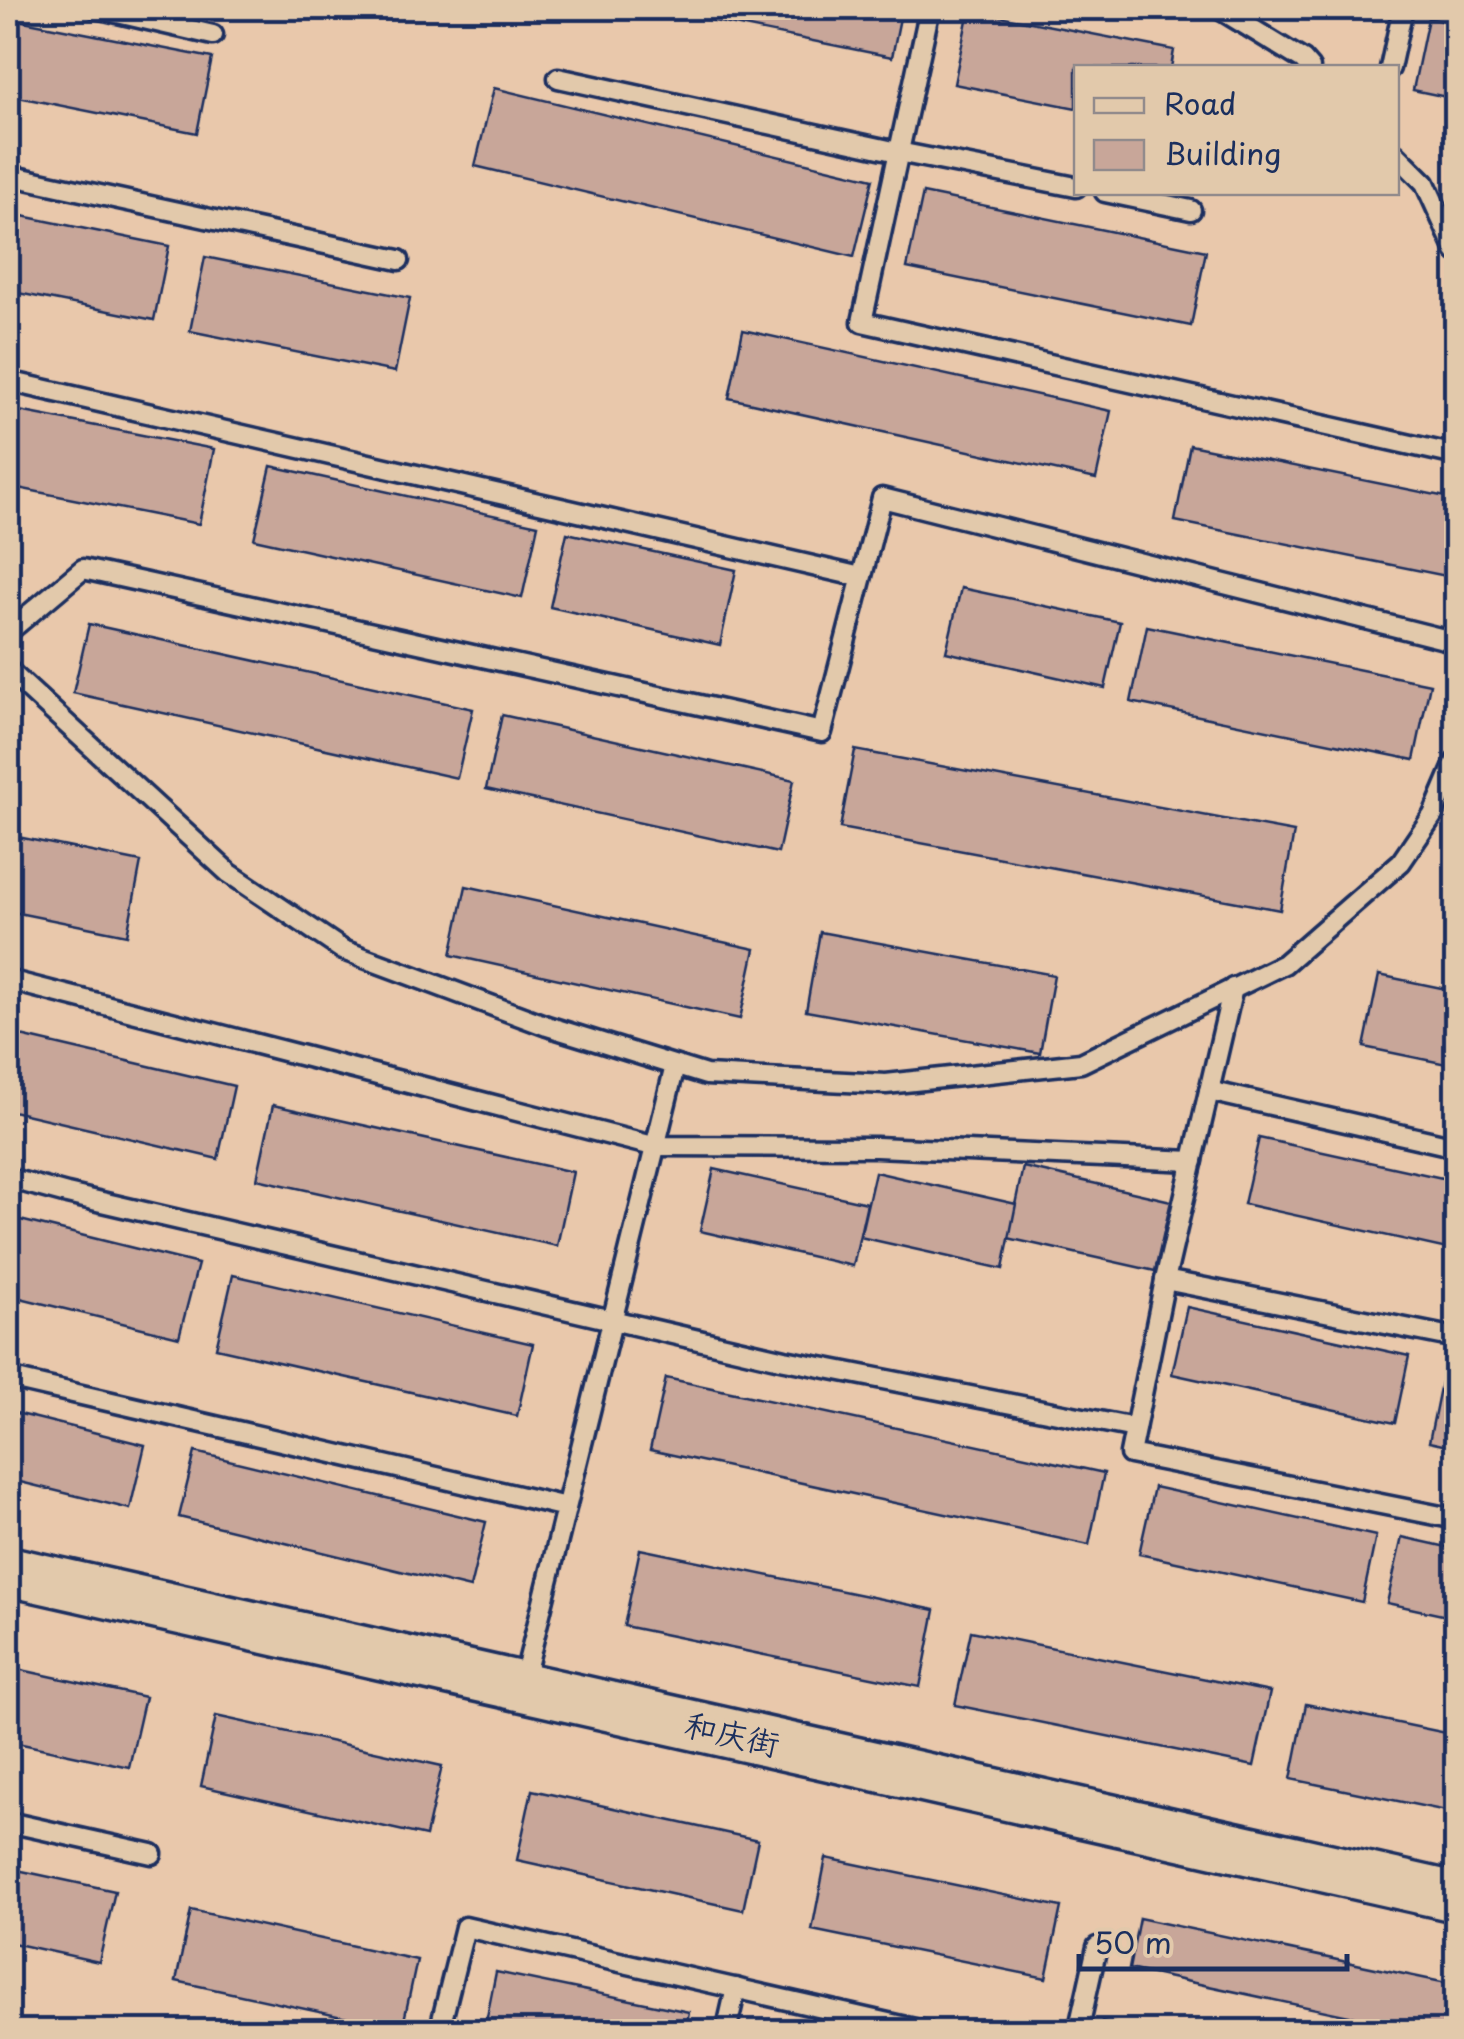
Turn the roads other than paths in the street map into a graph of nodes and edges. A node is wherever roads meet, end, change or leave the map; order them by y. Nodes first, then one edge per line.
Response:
1 (96, 8) edge
2 (930, 8) edge
3 (1218, 8) edge
4 (1403, 8) edge
5 (214, 35) dead end
6 (1307, 65) edge
7 (1391, 65) edge
8 (558, 78) dead end
9 (898, 152) junction
10 (1399, 157) edge
11 (8, 175) edge
12 (1074, 187) edge
13 (1120, 195) edge
14 (1192, 210) dead end
15 (1456, 251) edge
16 (399, 260) dead end
17 (8, 381) edge
18 (1456, 455) edge
19 (862, 577) junction
20 (8, 632) edge
21 (1456, 642) edge
22 (8, 670) edge
23 (1456, 761) edge
24 (8, 980) edge
25 (1233, 988) junction
26 (675, 1066) junction
27 (1209, 1091) junction
28 (653, 1146) junction
29 (1456, 1147) edge
30 (1193, 1161) junction
31 (8, 1178) edge
32 (1166, 1280) junction
33 (611, 1320) junction
34 (1456, 1338) edge
35 (8, 1378) edge
36 (1136, 1428) junction
37 (566, 1507) junction
38 (1456, 1519) edge
39 (8, 1572) edge
40 (522, 1688) junction
41 (8, 1822) edge
42 (152, 1854) dead end
43 (1456, 1897) edge
44 (1097, 1947) dead end
45 (736, 1988) junction
46 (439, 2032) edge
47 (726, 2032) edge
48 (928, 2032) edge
49 (1078, 2032) edge

1 - 5 lane
2 - 9 lane
3 - 6 lane
4 - 7 lane
8 - 9 lane
9 - 12 lane
9 - 18 lane
10 - 15 lane
11 - 16 lane
13 - 14 lane
17 - 19 lane
19 - 20 lane
19 - 21 lane
22 - 26 lane
23 - 25 lane
24 - 28 lane
25 - 26 lane
25 - 27 lane
26 - 28 lane
27 - 29 lane
27 - 30 lane
28 - 30 lane
28 - 33 lane
30 - 32 lane
31 - 33 lane
32 - 34 lane
32 - 36 lane
33 - 36 lane
33 - 37 lane
35 - 37 lane
36 - 38 lane
37 - 40 lane
39 - 40 street, 和庆街
40 - 43 street, 和庆街
41 - 42 lane
44 - 49 lane
45 - 46 lane
45 - 47 lane
45 - 48 lane

